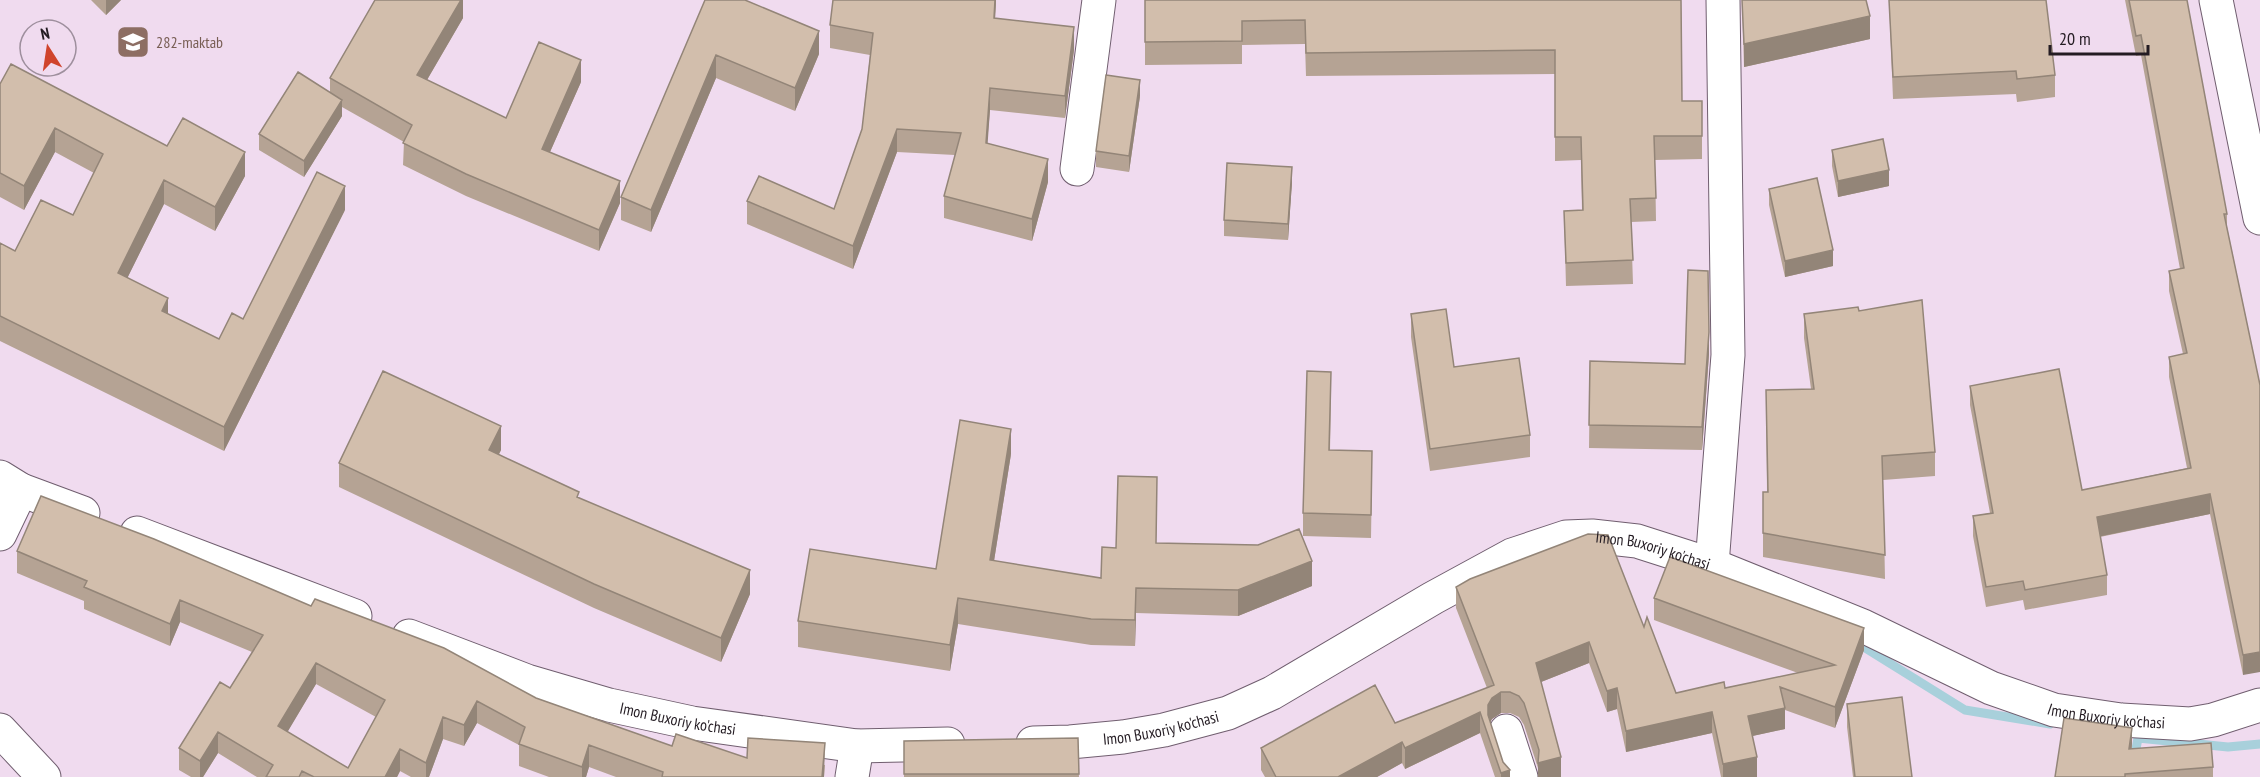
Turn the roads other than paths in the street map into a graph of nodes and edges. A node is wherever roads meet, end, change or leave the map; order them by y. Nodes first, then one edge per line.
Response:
1 (1099, 0) edge
2 (1723, 0) edge
3 (2216, 0) edge
4 (1077, 169) dead end
5 (2260, 218) edge
6 (10, 483) edge
7 (0, 534) edge
8 (1712, 566) junction
9 (2260, 705) edge
10 (0, 730) edge
11 (1506, 731) dead end
12 (855, 761) edge
13 (44, 777) edge
14 (1521, 777) edge

1 - 4 street
2 - 8 street
3 - 5 street
6 - 7 street
6 - 12 street, Imon Buxoriy ko'chasi
8 - 9 street, Imon Buxoriy ko'chasi
8 - 12 street, Imon Buxoriy ko'chasi
10 - 13 street
11 - 14 street

